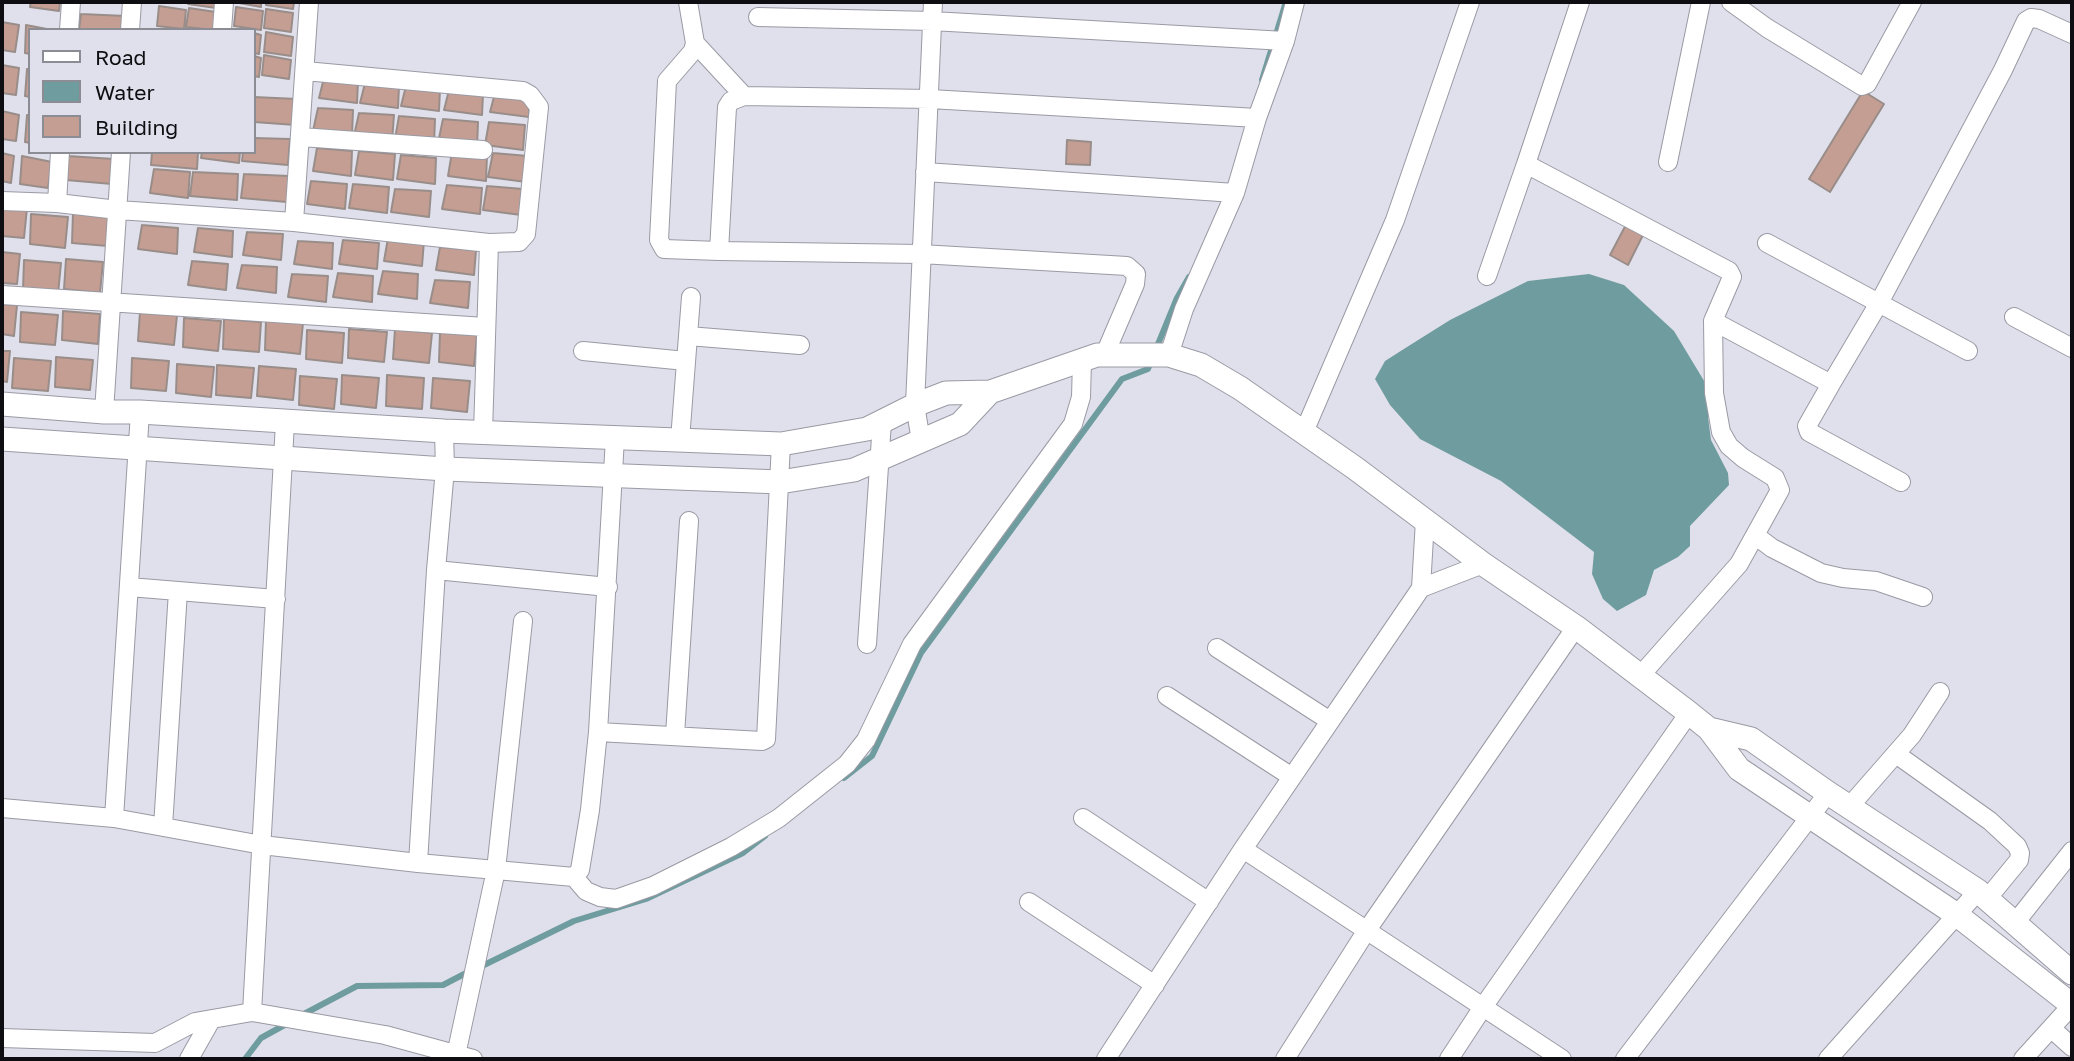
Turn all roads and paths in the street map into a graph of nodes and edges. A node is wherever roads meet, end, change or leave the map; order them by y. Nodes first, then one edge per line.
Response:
1 (71, 2) edge
2 (132, 2) edge
3 (224, 2) edge
4 (309, 2) edge
5 (688, 2) edge
6 (933, 2) edge
7 (1296, 2) edge
8 (1470, 2) edge
9 (1580, 2) edge
10 (1702, 2) edge
11 (1731, 2) edge
12 (1912, 2) edge
13 (758, 17) dead end
14 (932, 21) junction
15 (69, 28) edge
16 (130, 28) edge
17 (222, 28) edge
18 (2072, 34) edge
19 (1285, 41) junction
20 (695, 43) junction
21 (305, 71) junction
22 (744, 96) junction
23 (930, 99) junction
24 (1257, 118) junction
25 (301, 137) junction
26 (483, 150) dead end
27 (60, 154) edge
28 (121, 154) edge
29 (1668, 162) dead end
30 (1526, 164) junction
31 (925, 172) junction
32 (1235, 194) junction
33 (2, 201) edge
34 (57, 203) junction
35 (118, 210) junction
36 (294, 222) junction
37 (489, 243) junction
38 (1767, 243) dead end
39 (719, 250) junction
40 (921, 254) junction
41 (1486, 276) dead end
42 (2, 295) edge
43 (691, 297) dead end
44 (112, 300) junction
45 (1879, 303) junction
46 (2014, 317) dead end
47 (1713, 321) junction
48 (485, 327) junction
49 (688, 337) junction
50 (800, 345) dead end
51 (2072, 348) edge
52 (583, 351) dead end
53 (1968, 351) dead end
54 (1108, 354) junction
55 (1164, 354) junction
56 (687, 361) junction
57 (1082, 361) junction
58 (1831, 384) junction
59 (990, 392) junction
60 (2, 404) edge
61 (915, 405) junction
62 (104, 412) junction
63 (140, 412) junction
64 (882, 422) junction
65 (285, 423) junction
66 (444, 431) junction
67 (483, 432) junction
68 (1304, 432) junction
69 (615, 438) junction
70 (2, 439) edge
71 (680, 440) junction
72 (921, 441) junction
73 (781, 444) junction
74 (138, 448) junction
75 (880, 459) junction
76 (283, 460) junction
77 (445, 470) junction
78 (614, 477) junction
79 (780, 482) junction
80 (1901, 482) dead end
81 (1425, 520) junction
82 (688, 521) dead end
83 (1756, 536) junction
84 (1483, 564) junction
85 (436, 570) junction
86 (128, 587) junction
87 (608, 587) junction
88 (1421, 588) junction
89 (178, 591) junction
90 (1923, 597) dead end
91 (276, 599) junction
92 (523, 621) dead end
93 (1576, 627) junction
94 (867, 645) dead end
95 (1217, 648) dead end
96 (1640, 676) junction
97 (1940, 692) dead end
98 (1167, 696) dead end
99 (1689, 713) junction
100 (1330, 721) junction
101 (1709, 729) junction
102 (598, 732) junction
103 (675, 735) junction
104 (1896, 754) junction
105 (1292, 777) junction
106 (1828, 793) junction
107 (1849, 807) junction
108 (2, 808) edge
109 (1809, 817) junction
110 (114, 818) junction
111 (1083, 818) dead end
112 (163, 827) junction
113 (262, 845) junction
114 (1244, 849) junction
115 (2072, 851) edge
116 (418, 863) junction
117 (495, 870) junction
118 (573, 877) junction
119 (1983, 895) junction
120 (1029, 902) dead end
121 (1209, 902) junction
122 (1957, 915) junction
123 (2015, 923) junction
124 (1367, 930) junction
125 (2072, 973) edge
126 (1155, 985) junction
127 (2072, 1005) edge
128 (1483, 1007) junction
129 (252, 1013) junction
130 (211, 1020) junction
131 (2052, 1029) junction
132 (2, 1038) edge
133 (2072, 1047) edge
134 (464, 1057) edge
135 (189, 1059) edge
136 (1106, 1059) edge
137 (1285, 1059) edge
138 (1449, 1059) edge
139 (1562, 1059) edge
140 (1625, 1059) edge
141 (1828, 1059) edge
142 (2024, 1059) edge

1 - 15 street
2 - 16 street
3 - 17 street
4 - 21 street
5 - 20 street
6 - 14 street
7 - 19 street
8 - 68 street
9 - 30 street
10 - 29 street
11 - 12 street
13 - 14 street
14 - 19 street
14 - 23 street
18 - 45 street
19 - 24 street
20 - 22 street
20 - 39 street
21 - 25 street
21 - 37 street
22 - 23 street
22 - 39 street
23 - 24 street
23 - 31 street
24 - 32 street
25 - 26 street
25 - 36 street
27 - 34 street
28 - 35 street
30 - 41 street
30 - 47 street
31 - 32 street
31 - 40 street
32 - 55 street
33 - 34 street
34 - 35 street
35 - 36 street
35 - 44 street
36 - 37 street
37 - 48 street
38 - 45 street
39 - 40 street
40 - 54 street
40 - 61 street
42 - 44 street
43 - 49 street
44 - 48 street
44 - 62 street
45 - 53 street
45 - 58 street
46 - 51 street
47 - 58 street
47 - 83 street
48 - 67 street
49 - 50 street
49 - 56 street
52 - 56 street
54 - 55 street
54 - 57 street
55 - 68 street
56 - 71 street
57 - 59 street
57 - 118 street
58 - 80 street
59 - 61 street
59 - 72 street
60 - 62 street
61 - 64 street
61 - 72 street
62 - 63 street
63 - 65 street
63 - 74 street
64 - 73 street
64 - 75 street
65 - 66 street
65 - 76 street
66 - 67 street
66 - 77 street
67 - 69 street
68 - 81 street
69 - 71 street
69 - 78 street
70 - 74 street
71 - 73 street
72 - 75 street
73 - 79 street
74 - 76 street
74 - 86 street
75 - 79 street
75 - 94 street
76 - 77 street
76 - 91 street
77 - 78 street
77 - 85 street
78 - 79 street
78 - 87 street
79 - 103 street
81 - 84 street
81 - 88 street
82 - 103 street
83 - 90 street
83 - 96 street
84 - 88 street
84 - 93 street
85 - 87 street
85 - 116 street
86 - 89 street
86 - 110 street
87 - 102 street
88 - 100 street
89 - 91 street
89 - 112 street
91 - 113 street
92 - 117 street
93 - 96 street
93 - 124 street
95 - 100 street
96 - 99 street
97 - 104 street
98 - 105 street
99 - 101 street
99 - 128 street
100 - 105 street
101 - 106 street
101 - 109 street
102 - 103 street
102 - 118 street
104 - 107 street
104 - 119 street
105 - 114 street
106 - 107 street
106 - 109 street
107 - 119 street
108 - 110 street
109 - 122 street
109 - 140 street
110 - 112 street
111 - 121 street
112 - 113 street
113 - 116 street
113 - 129 street
114 - 121 street
114 - 124 street
115 - 123 street
116 - 117 street
117 - 118 street
117 - 134 street
119 - 122 street
119 - 123 street
120 - 126 street
121 - 126 street
122 - 127 street
122 - 141 street
123 - 125 street
124 - 128 street
124 - 137 street
126 - 136 street
127 - 131 street
128 - 138 street
128 - 139 street
129 - 130 street
129 - 134 street
130 - 132 street
130 - 135 street
131 - 133 street
131 - 142 street

